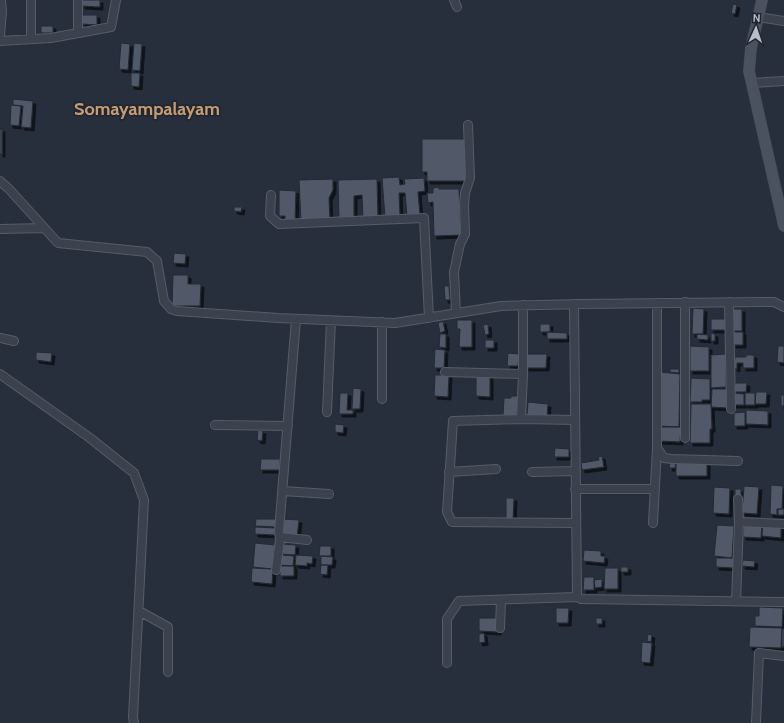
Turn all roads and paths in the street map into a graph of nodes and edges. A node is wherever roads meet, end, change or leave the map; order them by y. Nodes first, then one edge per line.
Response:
1 (1, 0) edge
2 (31, 0) edge
3 (78, 0) edge
4 (116, 0) edge
5 (762, 0) edge
6 (758, 17) junction
7 (784, 21) edge
8 (78, 33) junction
9 (0, 36) edge
10 (31, 39) junction
11 (0, 41) edge
12 (784, 81) edge
13 (752, 83) junction
14 (468, 125) dead end
15 (0, 181) edge
16 (271, 195) dead end
17 (781, 197) edge
18 (784, 226) edge
19 (44, 228) junction
20 (0, 229) edge
21 (784, 301) edge
22 (657, 302) junction
23 (685, 302) junction
24 (730, 302) junction
25 (774, 302) junction
26 (574, 304) junction
27 (523, 305) junction
28 (784, 307) edge
29 (456, 314) junction
30 (429, 318) junction
31 (296, 319) junction
32 (331, 320) junction
33 (382, 322) junction
34 (0, 338) edge
35 (14, 341) dead end
36 (445, 372) dead end
37 (0, 374) edge
38 (523, 374) junction
39 (382, 399) dead end
40 (731, 409) dead end
41 (327, 412) dead end
42 (521, 419) junction
43 (575, 420) junction
44 (216, 425) dead end
45 (288, 426) junction
46 (685, 438) dead end
47 (657, 448) junction
48 (738, 461) dead end
49 (496, 469) dead end
50 (575, 471) junction
51 (449, 472) junction
52 (532, 472) dead end
53 (655, 488) junction
54 (575, 489) junction
55 (282, 491) junction
56 (329, 494) dead end
57 (738, 498) dead end
58 (576, 522) junction
59 (739, 522) junction
60 (653, 523) dead end
61 (784, 524) edge
62 (280, 538) junction
63 (307, 540) dead end
64 (276, 570) dead end
65 (577, 597) junction
66 (500, 600) junction
67 (736, 602) junction
68 (784, 602) edge
69 (139, 611) junction
70 (500, 628) dead end
71 (784, 656) edge
72 (447, 663) dead end
73 (168, 672) dead end
74 (134, 723) edge
75 (756, 723) edge

1 - 9 street
2 - 10 street
3 - 8 street
4 - 8 street
5 - 6 street
6 - 7 street
6 - 13 street
8 - 10 street
10 - 11 street
12 - 13 street
13 - 17 street
14 - 29 street
15 - 19 street
16 - 30 street
17 - 18 street
19 - 20 street
19 - 31 street
21 - 25 street
22 - 23 street
22 - 26 street
22 - 47 street
23 - 24 street
23 - 46 street
24 - 25 street
24 - 40 street
25 - 28 street
26 - 27 street
26 - 43 street
27 - 29 street
27 - 38 street
29 - 30 street
30 - 33 street
31 - 32 street
31 - 45 street
32 - 33 street
32 - 41 street
33 - 39 street
34 - 35 street
36 - 38 street
37 - 69 street
38 - 42 street
42 - 43 street
42 - 51 street
43 - 50 street
44 - 45 street
45 - 55 street
47 - 48 street
47 - 53 street
49 - 51 street
50 - 52 street
50 - 54 street
51 - 58 street
53 - 54 street
53 - 60 street
54 - 58 street
55 - 56 street
55 - 62 street
57 - 59 street
58 - 65 street
59 - 61 street
59 - 67 street
62 - 63 street
62 - 64 street
65 - 66 street
65 - 67 street
66 - 70 street
66 - 72 street
67 - 68 street
69 - 73 street
69 - 74 street
71 - 75 street

